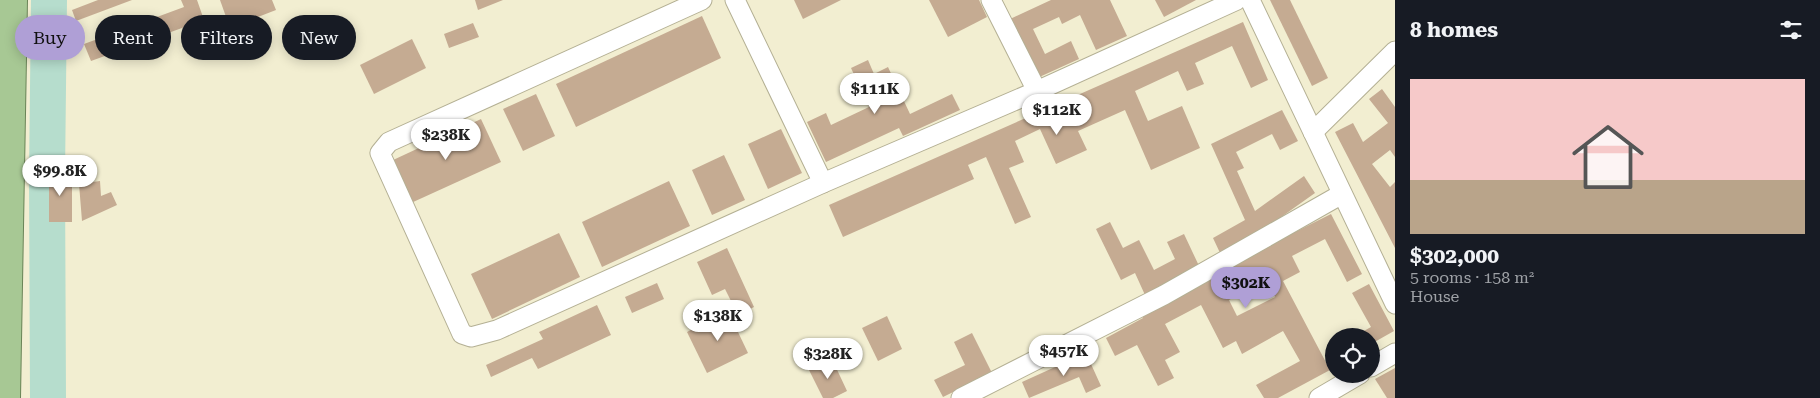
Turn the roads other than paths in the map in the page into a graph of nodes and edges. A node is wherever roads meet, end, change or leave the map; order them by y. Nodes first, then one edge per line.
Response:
1 (13, 0) edge
2 (702, 0) edge
3 (735, 0) edge
4 (991, 0) edge
5 (1237, 0) edge
6 (1250, 0) edge
7 (1395, 51) edge
8 (1037, 91) junction
9 (1313, 132) junction
10 (823, 183) junction
11 (1342, 194) junction
12 (1395, 304) edge
13 (1395, 353) edge
14 (1380, 362) edge
15 (1345, 383) edge
16 (6, 398) edge
17 (961, 398) edge
18 (1320, 398) edge

1 - 16 highway
2 - 10 street
3 - 10 street
4 - 8 street
5 - 8 street
6 - 9 street
7 - 9 street
8 - 10 street
9 - 11 street
11 - 12 street
11 - 17 street
13 - 14 street
15 - 18 street

